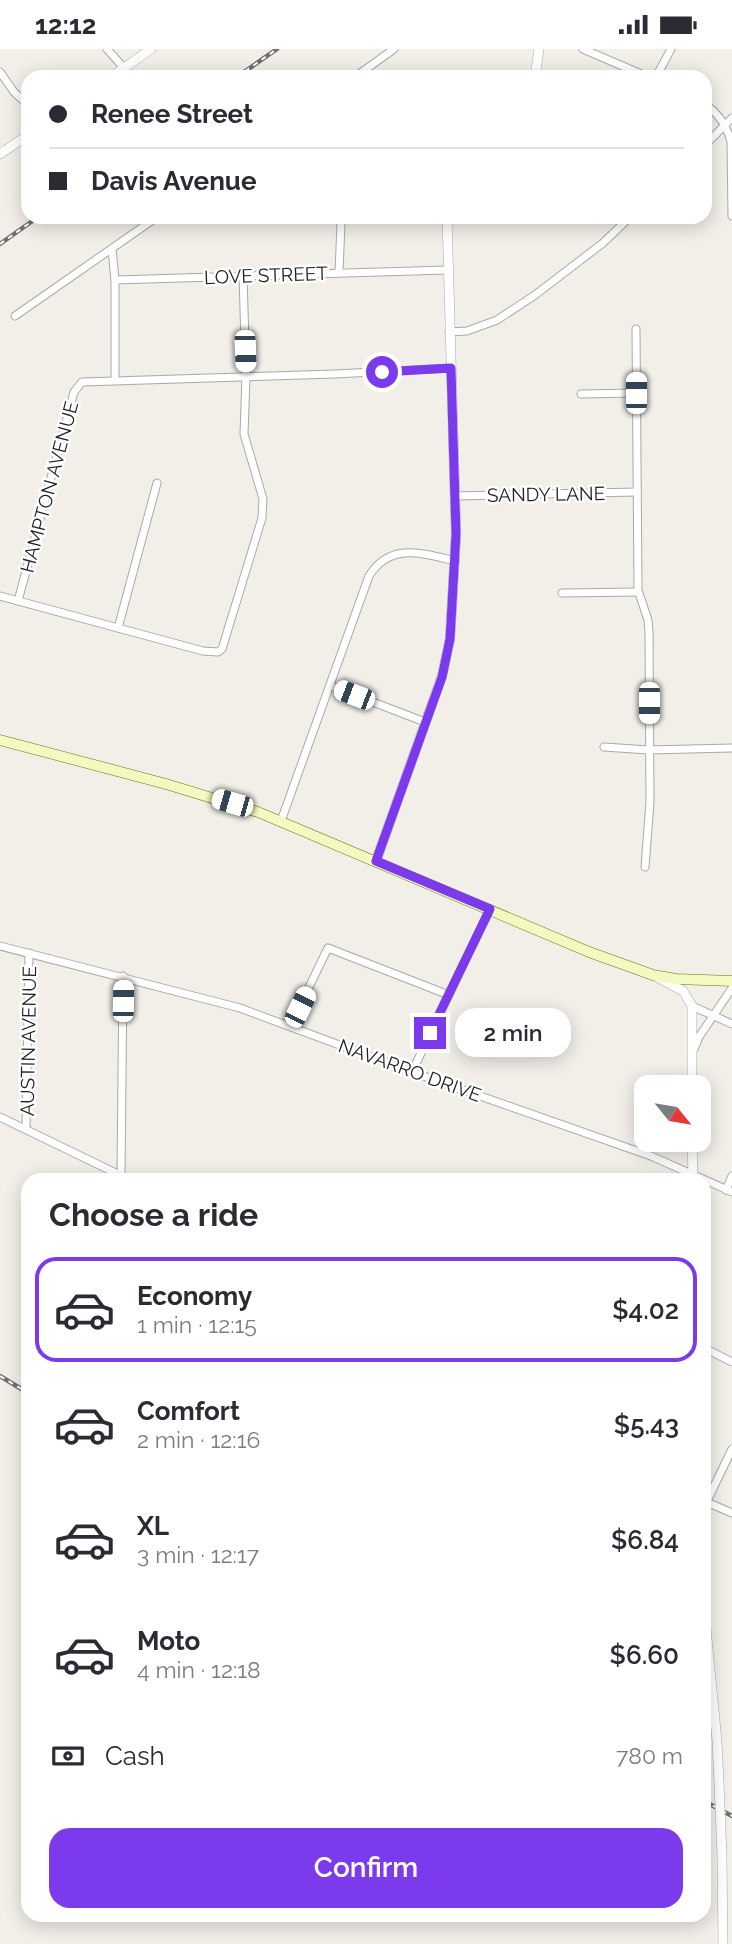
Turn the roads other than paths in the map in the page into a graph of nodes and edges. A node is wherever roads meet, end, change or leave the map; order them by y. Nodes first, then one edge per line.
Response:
1 (107, 49) edge
2 (151, 49) edge
3 (394, 49) edge
4 (539, 49) edge
5 (583, 49) edge
6 (671, 49) edge
7 (124, 68) junction
8 (121, 70) edge
9 (366, 70) edge
10 (536, 70) edge
11 (632, 70) edge
12 (660, 70) edge
13 (0, 72) edge
14 (21, 98) edge
15 (712, 109) edge
16 (732, 118) edge
17 (725, 125) junction
18 (712, 138) edge
19 (21, 140) edge
20 (0, 153) edge
21 (732, 216) edge
22 (147, 224) edge
23 (341, 224) edge
24 (447, 224) edge
25 (622, 224) edge
26 (112, 249) junction
27 (447, 270) junction
28 (339, 273) junction
29 (243, 275) junction
30 (115, 279) junction
31 (15, 316) dead end
32 (636, 329) dead end
33 (449, 332) junction
34 (451, 368) junction
35 (246, 377) junction
36 (115, 380) junction
37 (636, 393) junction
38 (581, 394) dead end
39 (158, 483) dead end
40 (637, 492) junction
41 (455, 496) junction
42 (455, 561) junction
43 (638, 592) junction
44 (562, 593) dead end
45 (0, 596) edge
46 (18, 601) junction
47 (118, 628) junction
48 (331, 686) junction
49 (425, 722) junction
50 (0, 742) edge
51 (604, 747) dead end
52 (732, 748) edge
53 (649, 750) junction
54 (281, 821) junction
55 (376, 861) junction
56 (645, 867) dead end
57 (490, 909) junction
58 (0, 946) edge
59 (29, 953) junction
60 (653, 975) junction
61 (123, 976) junction
62 (732, 982) edge
63 (732, 988) edge
64 (449, 995) junction
65 (692, 1006) junction
66 (714, 1015) junction
67 (732, 1024) edge
68 (290, 1026) junction
69 (692, 1053) junction
70 (412, 1072) junction
71 (692, 1075) edge
72 (0, 1117) edge
73 (26, 1129) junction
74 (692, 1152) edge
75 (117, 1173) edge
76 (125, 1173) edge
77 (685, 1173) edge
78 (693, 1173) edge
79 (732, 1177) edge
80 (711, 1184) edge
81 (729, 1191) edge
82 (711, 1352) edge
83 (732, 1362) edge
84 (732, 1449) edge
85 (711, 1489) edge
86 (711, 1504) edge
87 (732, 1513) edge
88 (711, 1682) edge
89 (723, 1944) edge

1 - 7 street
2 - 7 street
3 - 9 street
4 - 10 street
5 - 11 street
6 - 12 street
7 - 8 street
13 - 14 street
15 - 17 street
16 - 17 street
17 - 18 street
17 - 21 street
19 - 20 street
22 - 26 street
23 - 28 street
24 - 27 street
25 - 33 street
26 - 30 street
26 - 31 street
27 - 28 street, LOVE STREET
27 - 33 street
28 - 29 street, LOVE STREET
29 - 30 street, LOVE STREET
29 - 35 street
30 - 36 street
32 - 37 street
33 - 34 street
34 - 35 street
34 - 41 street
35 - 36 street
35 - 47 street
36 - 46 street, HAMPTON AVENUE
37 - 38 street
37 - 40 street
39 - 47 street
40 - 41 street, SANDY LANE
40 - 43 street
41 - 42 street
42 - 48 street
42 - 49 street
43 - 44 street
43 - 53 street
45 - 46 street
46 - 47 street
48 - 49 street
48 - 54 street
49 - 55 street
50 - 54 main road
51 - 53 street
52 - 53 street
53 - 56 street
54 - 55 main road
55 - 57 main road
57 - 60 main road
57 - 64 street
58 - 59 street, NAVARRO DRIVE
59 - 61 street, NAVARRO DRIVE
59 - 73 street, AUSTIN AVENUE
60 - 62 main road
60 - 65 street
61 - 68 street, NAVARRO DRIVE
61 - 76 street
63 - 66 street
64 - 68 street
64 - 70 street
65 - 66 street
65 - 69 street
66 - 67 street
66 - 69 street
68 - 70 street, NAVARRO DRIVE
69 - 71 street
70 - 77 street, NAVARRO DRIVE
72 - 73 street
73 - 75 street
74 - 78 street
79 - 81 street
80 - 81 street, NAVARRO DRIVE
82 - 83 street
84 - 85 street
86 - 87 street
88 - 89 street, bridge

